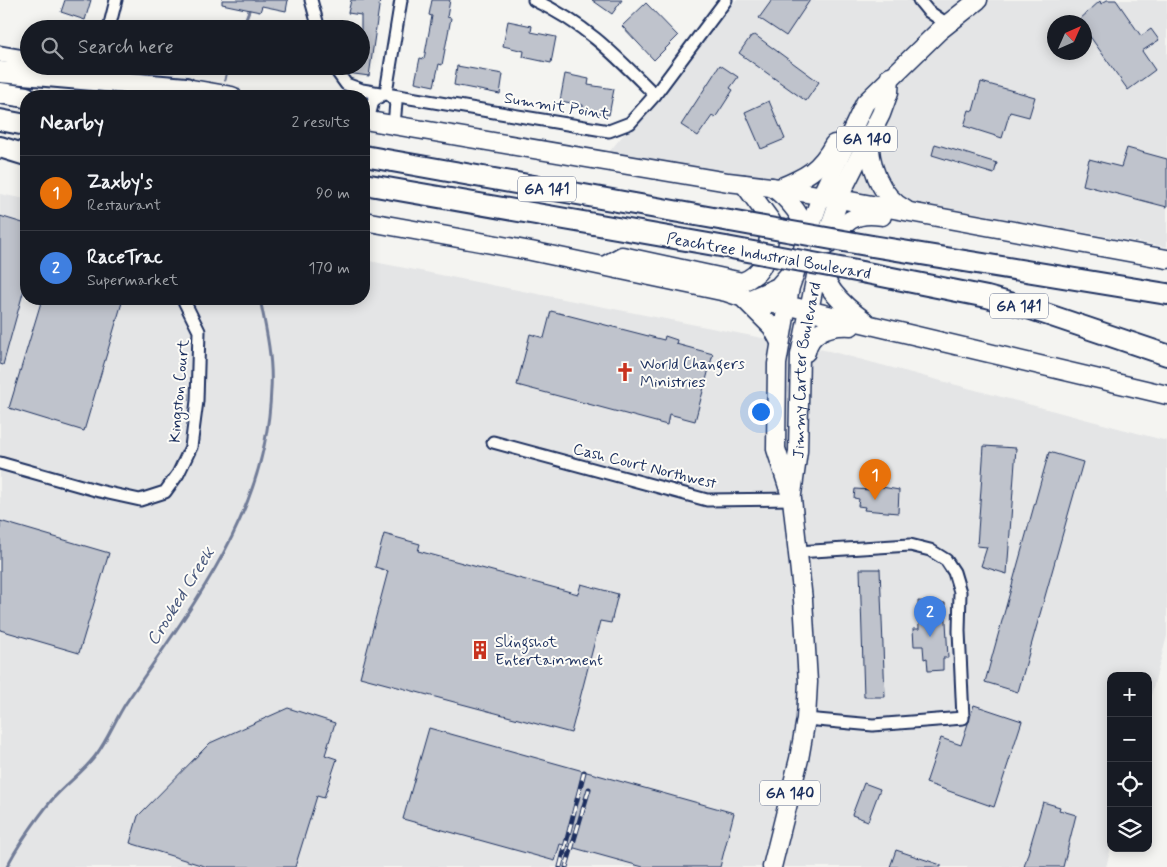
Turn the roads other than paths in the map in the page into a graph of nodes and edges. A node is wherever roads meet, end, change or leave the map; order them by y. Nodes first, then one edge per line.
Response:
1 (116, 0) edge
2 (311, 0) edge
3 (401, 0) edge
4 (534, 0) edge
5 (726, 0) edge
6 (919, 0) edge
7 (978, 0) edge
8 (111, 20) edge
9 (317, 20) edge
10 (947, 24) junction
11 (0, 54) edge
12 (20, 57) edge
13 (0, 72) edge
14 (20, 74) edge
15 (35, 75) edge
16 (116, 75) edge
17 (340, 75) edge
18 (890, 76) junction
19 (186, 88) junction
20 (198, 90) edge
21 (362, 90) edge
22 (370, 91) edge
23 (386, 92) junction
24 (0, 93) edge
25 (655, 95) junction
26 (20, 96) edge
27 (370, 110) edge
28 (0, 120) edge
29 (370, 122) edge
30 (20, 124) edge
31 (394, 126) junction
32 (870, 133) junction
33 (0, 146) edge
34 (20, 153) edge
35 (0, 157) edge
36 (370, 157) edge
37 (20, 161) edge
38 (744, 184) junction
39 (370, 185) edge
40 (776, 187) junction
41 (829, 193) junction
42 (908, 212) junction
43 (370, 222) edge
44 (1052, 239) junction
45 (816, 254) junction
46 (1167, 259) edge
47 (604, 266) junction
48 (795, 267) junction
49 (1167, 294) edge
50 (744, 297) junction
51 (186, 305) edge
52 (786, 311) junction
53 (808, 311) junction
54 (871, 326) junction
55 (779, 340) junction
56 (1167, 355) edge
57 (1167, 396) edge
58 (493, 442) dead end
59 (798, 451) junction
60 (0, 463) edge
61 (792, 499) junction
62 (797, 552) junction
63 (806, 719) junction
64 (772, 867) edge

1 - 8 street
2 - 9 street
3 - 23 street
4 - 25 street
5 - 25 street, Summit Point
6 - 10 street
7 - 10 main road, Jimmy Carter Boulevard / GA 140
10 - 18 main road, Jimmy Carter Boulevard / GA 140
11 - 12 main road
13 - 14 highway
15 - 19 highway
16 - 19 main road
17 - 21 street, Summit Point
18 - 32 main road, Jimmy Carter Boulevard / GA 140
18 - 40 main road
18 - 41 main road, Jimmy Carter Boulevard / GA 140
19 - 20 main road
22 - 23 street, Summit Point
23 - 25 street, Summit Point
23 - 27 street
23 - 31 street
24 - 26 highway
28 - 30 highway
29 - 31 main road
31 - 38 main road
32 - 41 main road, Jimmy Carter Boulevard / GA 140
32 - 42 main road
33 - 34 highway
35 - 37 main road
36 - 49 highway, Peachtree Industrial Boulevard / GA 141, bridge
38 - 40 main road
38 - 47 main road
39 - 56 highway, Peachtree Industrial Boulevard / GA 141, bridge
40 - 41 main road
40 - 45 main road
41 - 42 main road
41 - 45 main road, Jimmy Carter Boulevard / GA 140
41 - 45 main road
42 - 44 main road
43 - 47 main road
44 - 45 main road
44 - 46 main road
45 - 48 main road
45 - 52 main road
45 - 53 main road, Jimmy Carter Boulevard / GA 140
45 - 54 main road
47 - 50 main road
48 - 50 main road
48 - 52 main road, Jimmy Carter Boulevard / GA 140
50 - 52 main road
50 - 55 main road
51 - 60 street, Kingston Court
52 - 53 main road
52 - 55 main road, Jimmy Carter Boulevard / GA 140
53 - 54 main road
53 - 59 main road, Jimmy Carter Boulevard / GA 140
54 - 57 main road
54 - 59 main road
55 - 61 main road, Jimmy Carter Boulevard / GA 140
58 - 61 street, Cash Court Northwest
59 - 61 main road, Jimmy Carter Boulevard / GA 140
61 - 62 main road, Jimmy Carter Boulevard / GA 140
62 - 63 main road, Jimmy Carter Boulevard / GA 140
62 - 63 street
63 - 64 main road, Jimmy Carter Boulevard / GA 140

